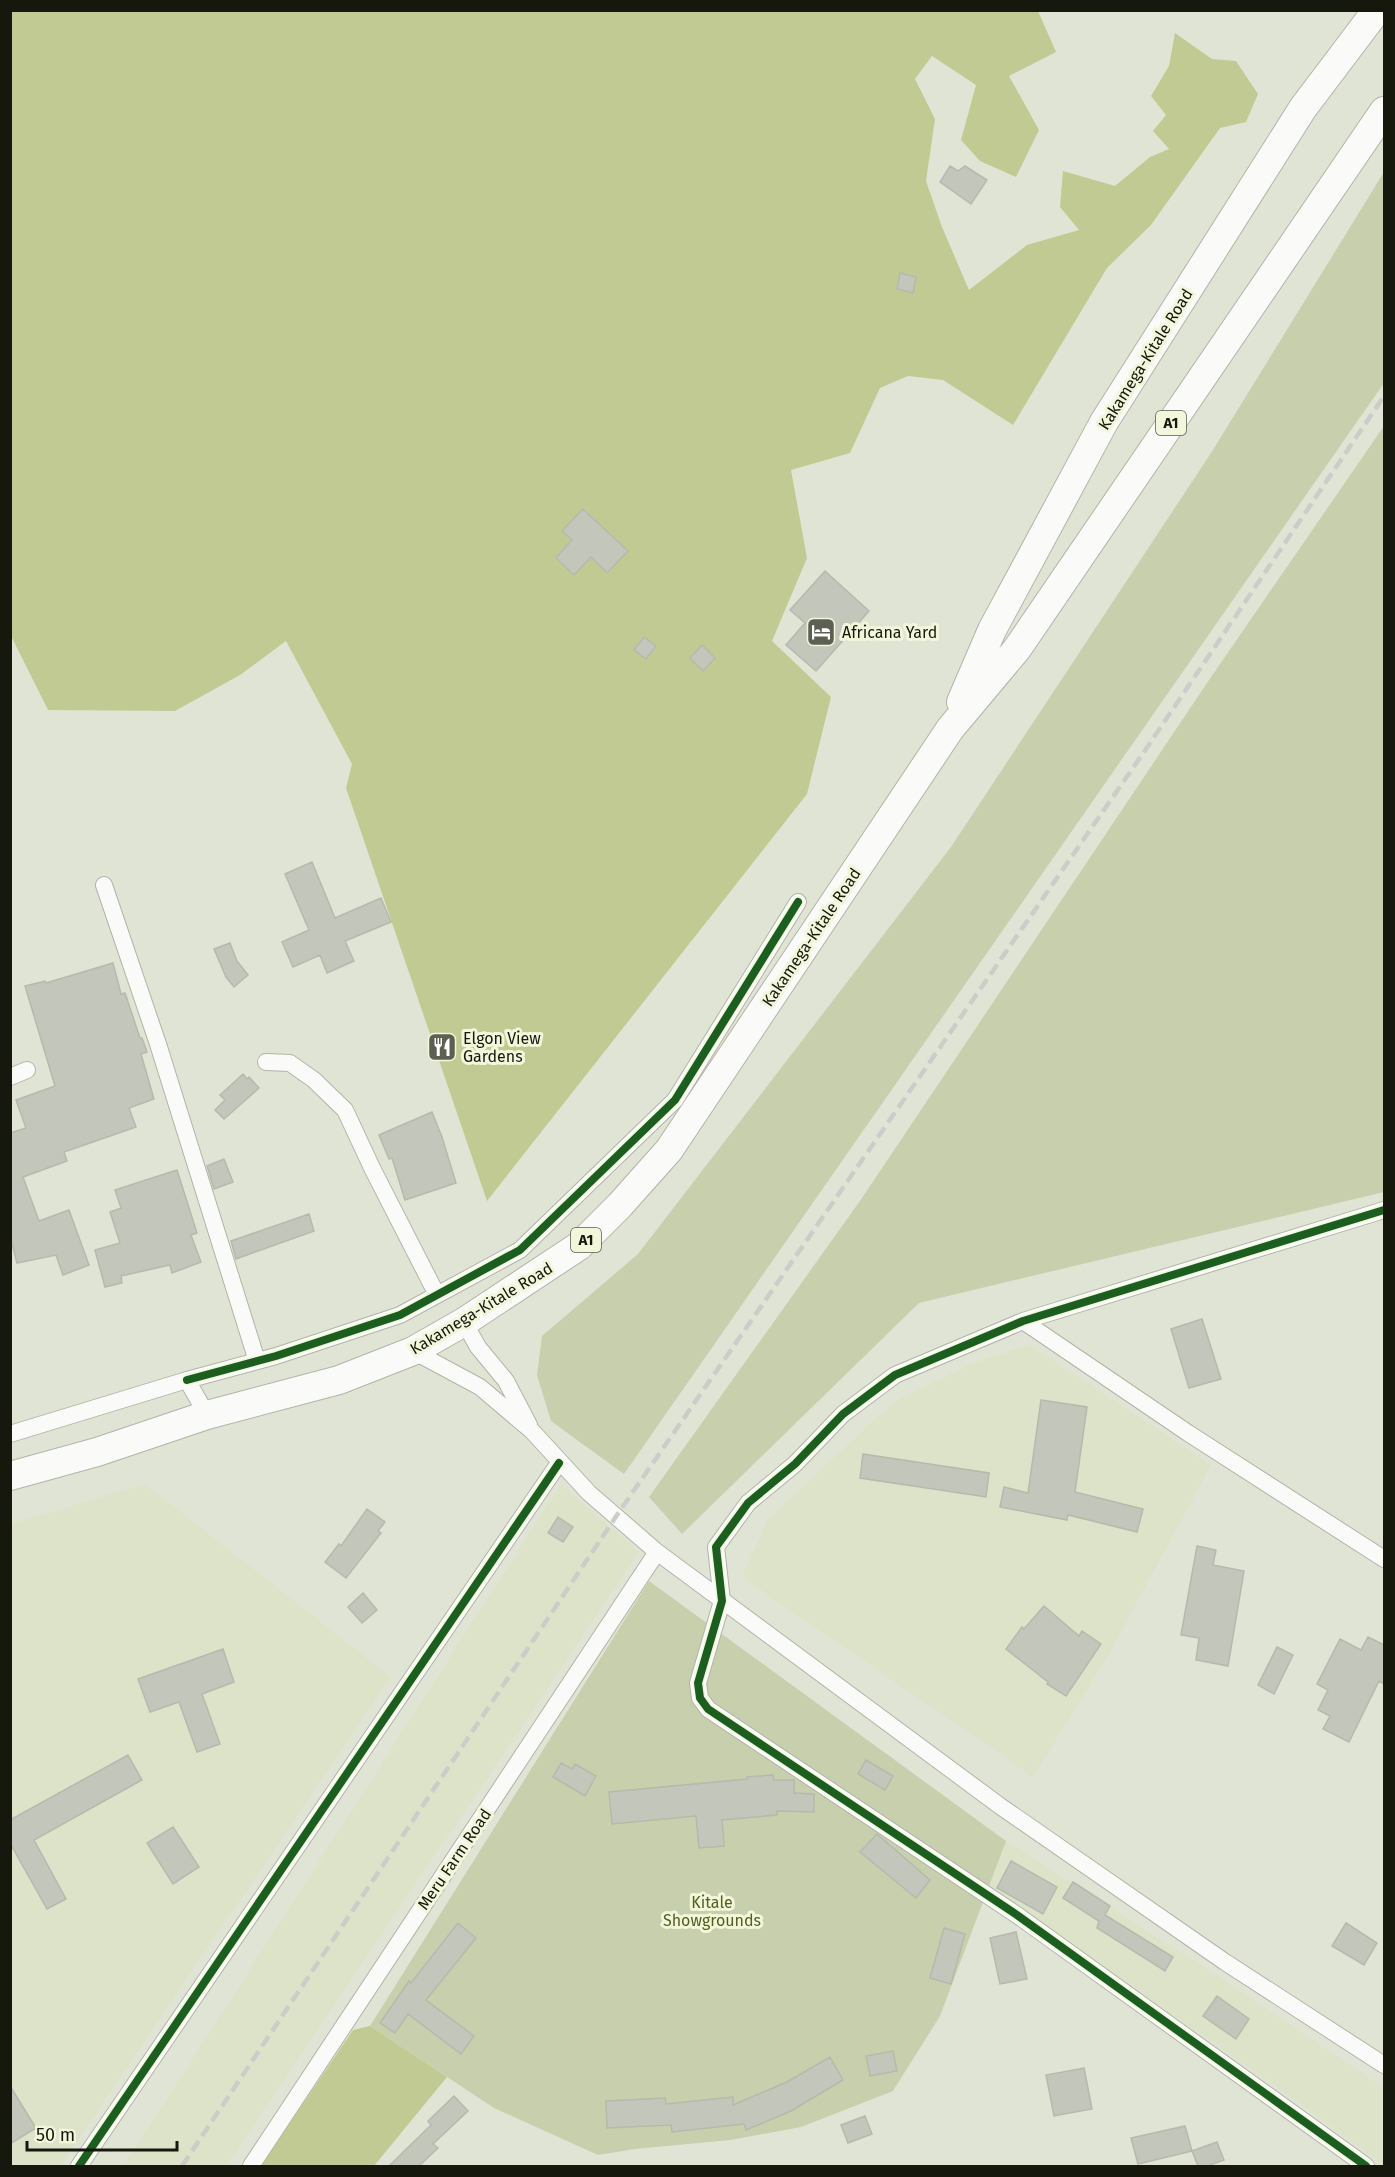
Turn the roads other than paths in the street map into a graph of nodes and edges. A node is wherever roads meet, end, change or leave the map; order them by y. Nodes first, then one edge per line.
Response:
1 (1377, 10) edge
2 (1384, 111) edge
3 (950, 729) junction
4 (104, 885) dead end
5 (798, 902) dead end
6 (266, 1062) dead end
7 (27, 1070) dead end
8 (10, 1077) edge
9 (1384, 1210) edge
10 (437, 1295) junction
11 (1023, 1321) junction
12 (464, 1322) junction
13 (413, 1351) junction
14 (257, 1361) junction
15 (187, 1380) junction
16 (207, 1415) junction
17 (532, 1431) junction
18 (10, 1434) edge
19 (559, 1463) junction
20 (10, 1476) edge
21 (657, 1552) junction
22 (1384, 1559) edge
23 (722, 1601) junction
24 (1384, 2065) edge
25 (79, 2166) edge
26 (250, 2166) edge
27 (1366, 2166) edge

1 - 3 highway, Kakamega-Kitale Road / A1
2 - 3 highway, Kakamega-Kitale Road / A1
3 - 12 highway, Kakamega-Kitale Road / A1
4 - 14 street
5 - 10 street
6 - 10 street
7 - 8 street
9 - 11 street
10 - 14 street
11 - 22 street
11 - 23 street
12 - 13 highway, Kakamega-Kitale Road / A1
12 - 17 street
13 - 16 highway, Kakamega-Kitale Road / A1
13 - 17 street
14 - 15 street
15 - 16 street
15 - 18 street
16 - 20 highway, Kakamega-Kitale Road / A1
17 - 19 street
19 - 21 street
19 - 25 street
21 - 23 street
21 - 26 street, Meru Farm Road
23 - 24 street
23 - 27 street

